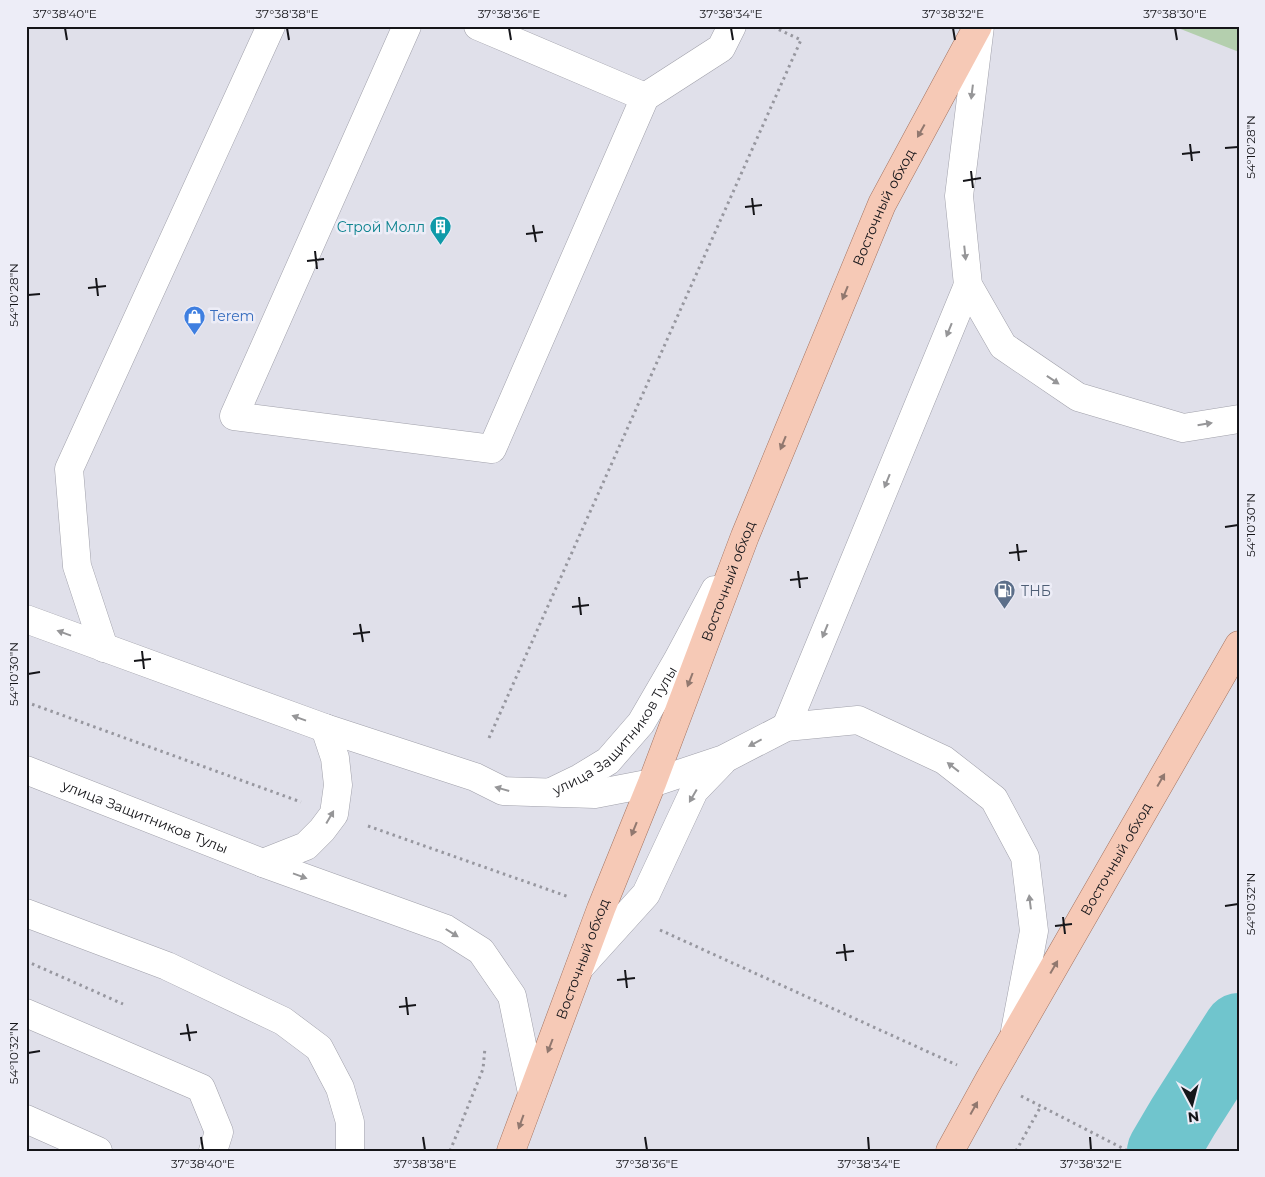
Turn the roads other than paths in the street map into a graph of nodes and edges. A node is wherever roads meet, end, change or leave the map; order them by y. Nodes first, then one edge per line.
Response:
1 (271, 26) edge
2 (407, 26) edge
3 (478, 26) edge
4 (732, 26) edge
5 (979, 26) edge
6 (645, 97) junction
7 (968, 285) junction
8 (1239, 419) edge
9 (744, 536) junction
10 (26, 618) edge
11 (1239, 645) edge
12 (104, 648) junction
13 (786, 727) junction
14 (325, 728) junction
15 (724, 759) junction
16 (26, 770) edge
17 (652, 783) junction
18 (550, 792) junction
19 (263, 863) junction
20 (26, 913) edge
21 (613, 913) junction
22 (26, 1013) edge
23 (1014, 1036) junction
24 (532, 1093) junction
25 (26, 1119) edge
26 (98, 1151) edge
27 (213, 1151) edge
28 (350, 1151) edge
29 (511, 1151) edge
30 (950, 1151) edge

1 - 12 street
2 - 6 street
3 - 6 street
4 - 6 street
5 -> 7 street
5 -> 9 main road, Восточный обход
7 -> 8 street
7 -> 13 street
9 -> 17 main road, Восточный обход
9 - 18 street, улица Защитников Тулы
12 -> 10 street, улица Защитников Тулы
23 -> 11 main road, Восточный обход
14 -> 12 street, улица Защитников Тулы
13 -> 15 street
23 -> 13 street
18 -> 14 street, улица Защитников Тулы
19 -> 14 street
15 - 17 street
15 -> 21 street
16 - 19 street, улица Защитников Тулы
17 - 18 street
17 -> 21 main road, Восточный обход
19 -> 24 street, улица Защитников Тулы
20 - 28 street
21 -> 24 main road, Восточный обход
22 - 27 street
30 -> 23 main road, Восточный обход
24 -> 29 main road, Восточный обход
25 - 26 street

